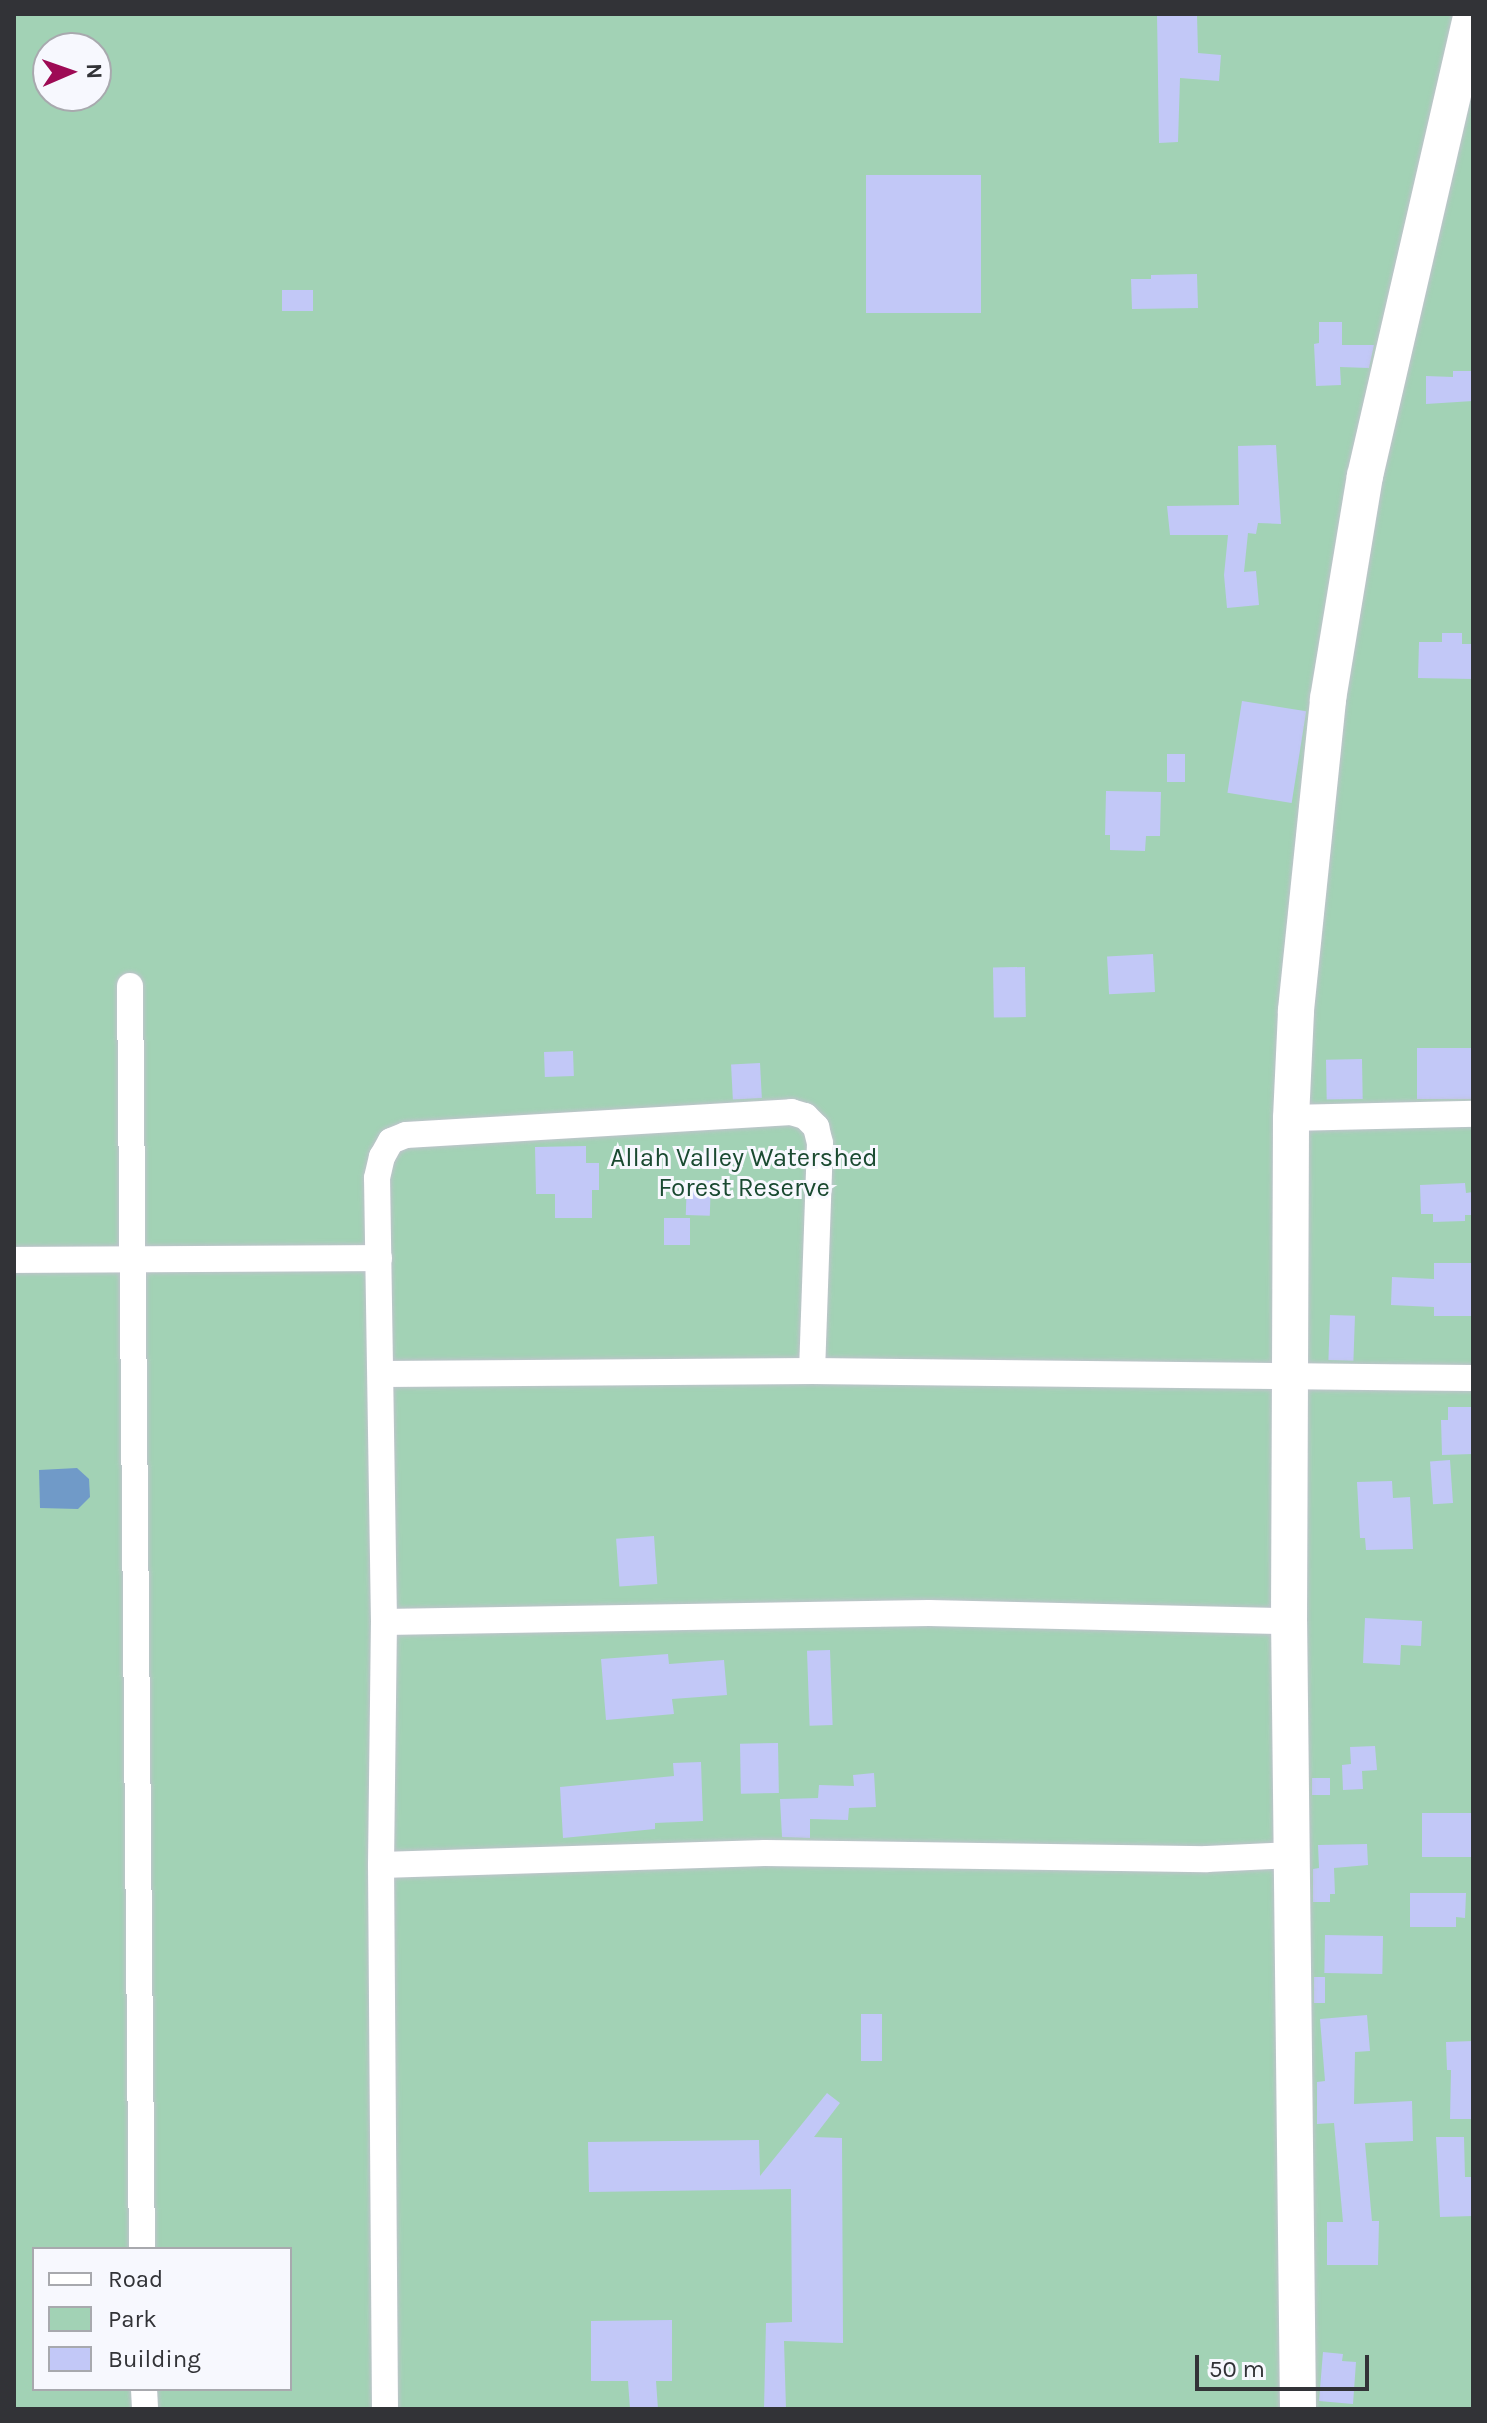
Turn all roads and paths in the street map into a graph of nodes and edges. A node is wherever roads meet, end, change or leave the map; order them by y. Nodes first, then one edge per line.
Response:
1 (1472, 14) edge
2 (130, 986) dead end
3 (1473, 1114) edge
4 (1291, 1118) junction
5 (379, 1258) junction
6 (134, 1259) junction
7 (14, 1260) edge
8 (812, 1371) junction
9 (382, 1374) junction
10 (1290, 1376) junction
11 (1473, 1378) edge
12 (1289, 1621) junction
13 (384, 1622) junction
14 (1293, 1855) junction
15 (381, 1865) junction
16 (142, 2247) edge
17 (385, 2409) edge
18 (1298, 2409) edge

1 - 4 street
2 - 6 street
3 - 4 street
4 - 10 street
5 - 6 street
5 - 8 street
5 - 9 street
6 - 7 street
6 - 16 street
8 - 9 street
8 - 10 street
9 - 13 street
10 - 11 street
10 - 12 street
12 - 13 street
12 - 14 street
13 - 15 street
14 - 15 street
14 - 18 street
15 - 17 street

